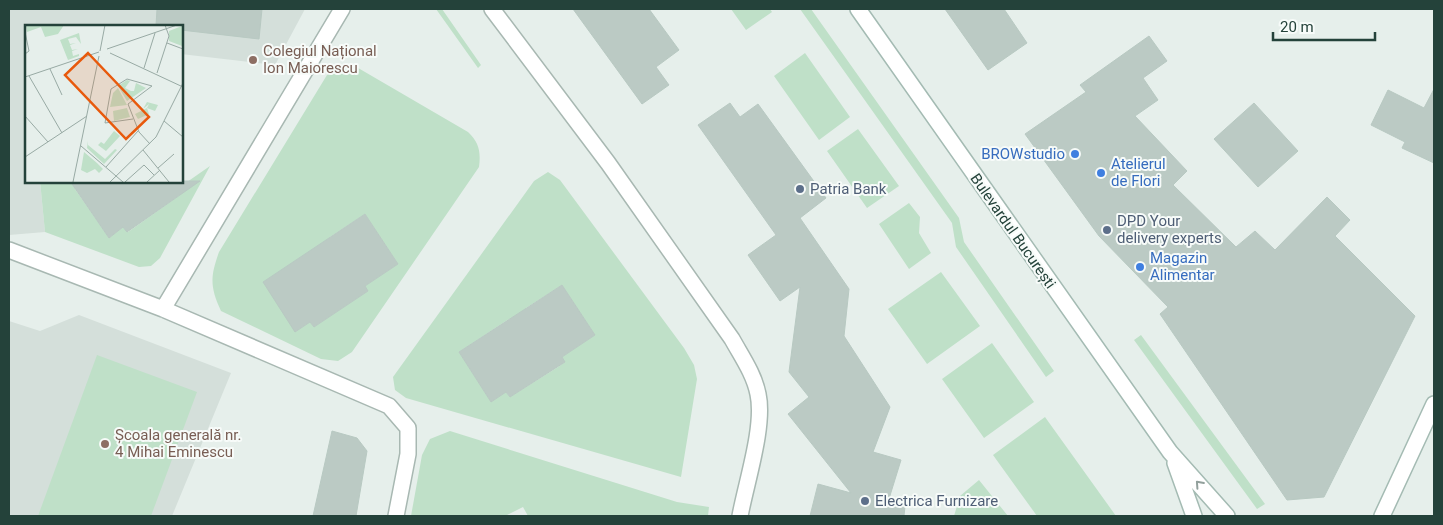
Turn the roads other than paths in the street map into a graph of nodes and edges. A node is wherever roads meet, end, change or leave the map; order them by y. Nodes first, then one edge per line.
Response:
1 (342, 9) edge
2 (492, 9) edge
3 (858, 9) edge
4 (9, 250) edge
5 (163, 308) junction
6 (1434, 404) edge
7 (1170, 452) junction
8 (396, 516) edge
9 (740, 516) edge
10 (1194, 516) edge
11 (1227, 516) edge
12 (1382, 516) edge

1 - 5 main road
2 - 9 main road
3 - 7 main road, Bulevardul București
4 - 5 main road
5 - 8 main road
6 - 12 main road
7 - 10 main road, Bulevardul București
11 -> 7 main road, Bulevardul București

